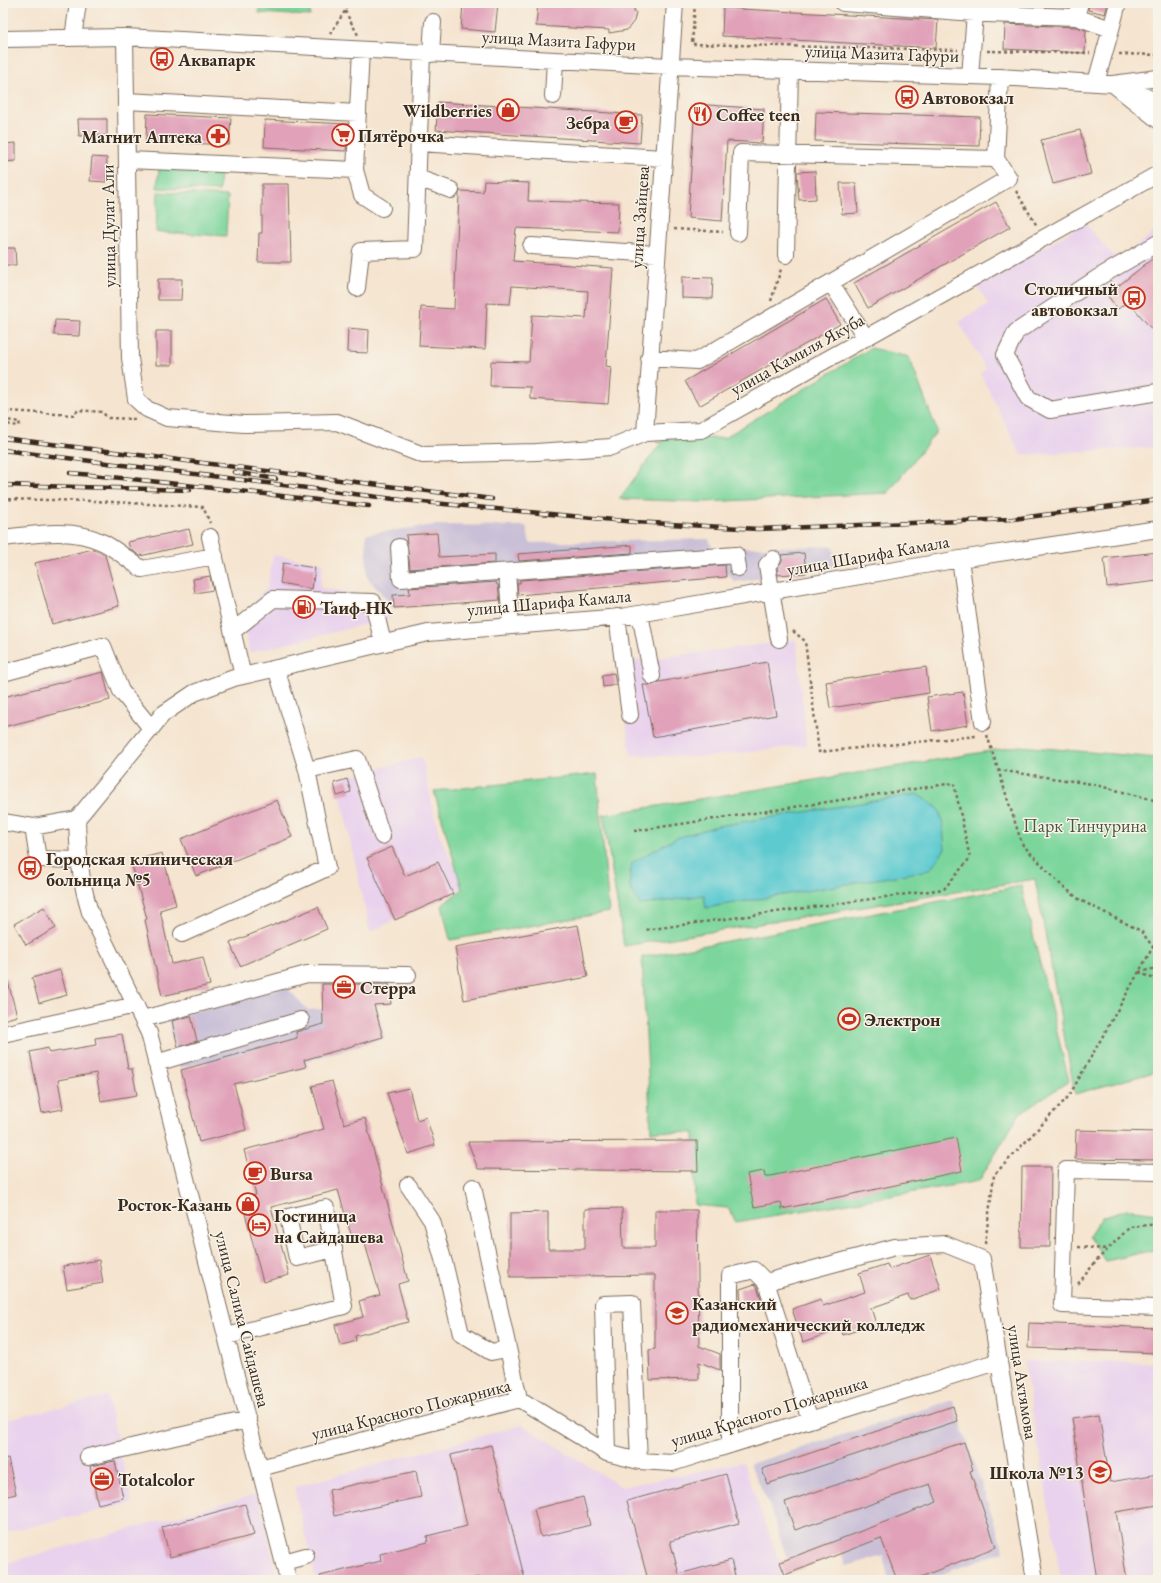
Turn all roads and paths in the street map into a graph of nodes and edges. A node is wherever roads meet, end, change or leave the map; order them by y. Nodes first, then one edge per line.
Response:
1 (78, 3) edge
2 (346, 3) edge
3 (675, 3) edge
4 (695, 3) edge
5 (842, 3) edge
6 (1118, 3) edge
7 (1078, 10) edge
8 (345, 11) junction
9 (975, 14) junction
10 (433, 22) dead end
11 (1111, 29) junction
12 (329, 35) dead end
13 (125, 37) junction
14 (74, 38) junction
15 (3, 39) edge
16 (360, 43) junction
17 (972, 50) junction
18 (427, 53) junction
19 (1104, 54) junction
20 (1158, 55) edge
21 (555, 60) junction
22 (669, 66) junction
23 (790, 70) junction
24 (970, 76) junction
25 (1000, 77) junction
26 (1158, 78) edge
27 (1096, 82) junction
28 (1113, 84) junction
29 (553, 96) dead end
30 (126, 101) junction
31 (1158, 102) edge
32 (358, 113) junction
33 (1158, 120) edge
34 (419, 143) junction
35 (787, 154) junction
36 (663, 158) junction
37 (996, 159) junction
38 (128, 160) junction
39 (355, 170) junction
40 (1158, 174) edge
41 (418, 178) junction
42 (1009, 178) junction
43 (451, 190) dead end
44 (382, 208) dead end
45 (659, 228) junction
46 (738, 233) joint
47 (1044, 238) junction
48 (1158, 243) edge
49 (531, 246) dead end
50 (657, 254) junction
51 (786, 255) joint
52 (831, 282) junction
53 (776, 286) dead end
54 (358, 288) dead end
55 (866, 338) junction
56 (649, 358) junction
57 (1158, 392) edge
58 (147, 409) junction
59 (645, 433) junction
60 (3, 440) edge
61 (3, 499) edge
62 (1158, 529) edge
63 (210, 537) joint
64 (3, 538) edge
65 (399, 547) dead end
66 (214, 556) junction
67 (773, 559) dead end
68 (960, 559) junction
69 (738, 568) dead end
70 (506, 572) junction
71 (770, 592) junction
72 (640, 614) junction
73 (774, 616) junction
74 (617, 617) junction
75 (511, 626) junction
76 (233, 631) junction
77 (779, 639) dead end
78 (383, 643) junction
79 (276, 668) junction
80 (3, 673) edge
81 (243, 676) junction
82 (652, 676) dead end
83 (630, 715) dead end
84 (152, 728) junction
85 (985, 728) junction
86 (307, 770) junction
87 (998, 770) junction
88 (1158, 801) edge
89 (77, 819) junction
90 (3, 822) edge
91 (33, 827) junction
92 (634, 831) dead end
93 (382, 836) dead end
94 (79, 860) junction
95 (645, 930) dead end
96 (182, 934) dead end
97 (1158, 938) edge
98 (1158, 946) edge
99 (1153, 947) junction
100 (1158, 968) edge
101 (1138, 972) junction
102 (408, 975) dead end
103 (1158, 981) edge
104 (139, 1012) junction
105 (301, 1020) dead end
106 (3, 1034) edge
107 (156, 1063) junction
108 (1158, 1172) edge
109 (408, 1185) dead end
110 (473, 1187) dead end
111 (1158, 1224) edge
112 (1064, 1247) junction
113 (1108, 1249) junction
114 (334, 1250) dead end
115 (982, 1259) junction
116 (766, 1282) junction
117 (1062, 1305) junction
118 (1158, 1308) edge
119 (227, 1336) junction
120 (507, 1349) junction
121 (999, 1361) junction
122 (518, 1399) junction
123 (248, 1420) junction
124 (810, 1420) junction
125 (730, 1445) junction
126 (607, 1454) junction
127 (88, 1457) dead end
128 (639, 1462) junction
129 (260, 1468) junction
130 (306, 1556) dead end
131 (284, 1562) junction
132 (288, 1580) edge
133 (1035, 1580) edge

1 - 14 street
2 - 8 path
3 - 22 street, улица Зайцева
4 - 17 path
5 - 9 street
6 - 11 street
7 - 9 street
7 - 11 street
8 - 12 path
8 - 16 path
9 - 17 street
10 - 18 street
11 - 19 street
13 - 14 street, улица Мазита Гафури
13 - 16 street, улица Мазита Гафури
13 - 30 street, улица Дулат Али
14 - 15 street, улица Мазита Гафури
16 - 18 street, улица Мазита Гафури
16 - 32 street
17 - 19 path
17 - 24 street
18 - 21 street, улица Мазита Гафури
18 - 34 street
19 - 20 path
19 - 27 street
21 - 22 street, улица Мазита Гафури
21 - 29 street
22 - 23 street, улица Мазита Гафури
22 - 36 street, улица Зайцева
23 - 24 street, улица Мазита Гафури
23 - 35 street
24 - 25 street, улица Мазита Гафури
25 - 27 street, улица Мазита Гафури
25 - 37 street
26 - 28 street, улица Мазита Гафури
27 - 28 street, улица Мазита Гафури
28 - 31 street, улица Мазита Гафури
28 - 33 street
30 - 32 street
30 - 38 street, улица Дулат Али
32 - 39 street
34 - 36 street
34 - 41 street
35 - 37 street
35 - 46 street
35 - 51 street
36 - 45 street, улица Зайцева
37 - 42 street
38 - 39 street
38 - 58 street, улица Дулат Али
39 - 44 street
40 - 47 street, улица Камиля Якуба
41 - 43 street
41 - 54 street
42 - 47 path
42 - 52 street
45 - 46 path
45 - 50 street, улица Зайцева
47 - 55 street, улица Камиля Якуба
48 - 57 street
49 - 50 street
50 - 56 street, улица Зайцева
51 - 53 path
52 - 55 street
52 - 56 street
55 - 59 street, улица Камиля Якуба
56 - 59 street, улица Зайцева
58 - 59 street, улица Камиля Якуба
58 - 60 path
61 - 63 path
62 - 68 street, улица Шарифа Камала
63 - 66 street
64 - 66 street
65 - 70 street
66 - 76 street
67 - 71 street
68 - 71 street, улица Шарифа Камала
68 - 85 street
69 - 70 street
70 - 75 street
71 - 72 street, улица Шарифа Камала
71 - 73 street
72 - 74 street, улица Шарифа Камала
72 - 82 street
73 - 77 street
73 - 85 path
74 - 75 street, улица Шарифа Камала
74 - 83 street
75 - 78 street, улица Шарифа Камала
76 - 78 street
76 - 81 street
78 - 79 street, улица Шарифа Камала
79 - 81 street, улица Шарифа Камала
79 - 86 street
80 - 84 street
81 - 84 street, улица Шарифа Камала
84 - 89 street, улица Шарифа Камала
85 - 87 path
86 - 93 street
86 - 96 street
87 - 88 path
87 - 99 path
89 - 91 street
89 - 94 street, улица Салиха Сайдашева
90 - 91 street
91 - 94 street
92 - 95 path
94 - 104 street, улица Салиха Сайдашева
97 - 99 path
98 - 99 path
99 - 101 path
100 - 101 path
101 - 103 path
101 - 115 path
102 - 104 street
104 - 106 street
104 - 107 street, улица Салиха Сайдашева
105 - 107 street
107 - 119 street, улица Салиха Сайдашева
108 - 112 street
109 - 120 street
110 - 120 street
111 - 113 path
112 - 113 path
112 - 117 street
113 - 117 path
114 - 119 street
115 - 116 street
115 - 121 street, улица Ахтямова
116 - 124 street
116 - 125 street
117 - 118 street
119 - 123 street, улица Салиха Сайдашева
120 - 122 street
121 - 124 street, улица Красного Пожарника
121 - 133 street, улица Ахтямова
122 - 126 street, улица Красного Пожарника
122 - 129 street, улица Красного Пожарника
123 - 127 street
123 - 129 street, улица Салиха Сайдашева
124 - 125 street, улица Красного Пожарника
125 - 128 street, улица Красного Пожарника
126 - 128 street, улица Красного Пожарника
126 - 128 street
129 - 131 street, улица Салиха Сайдашева
130 - 131 street
131 - 132 street, улица Салиха Сайдашева

